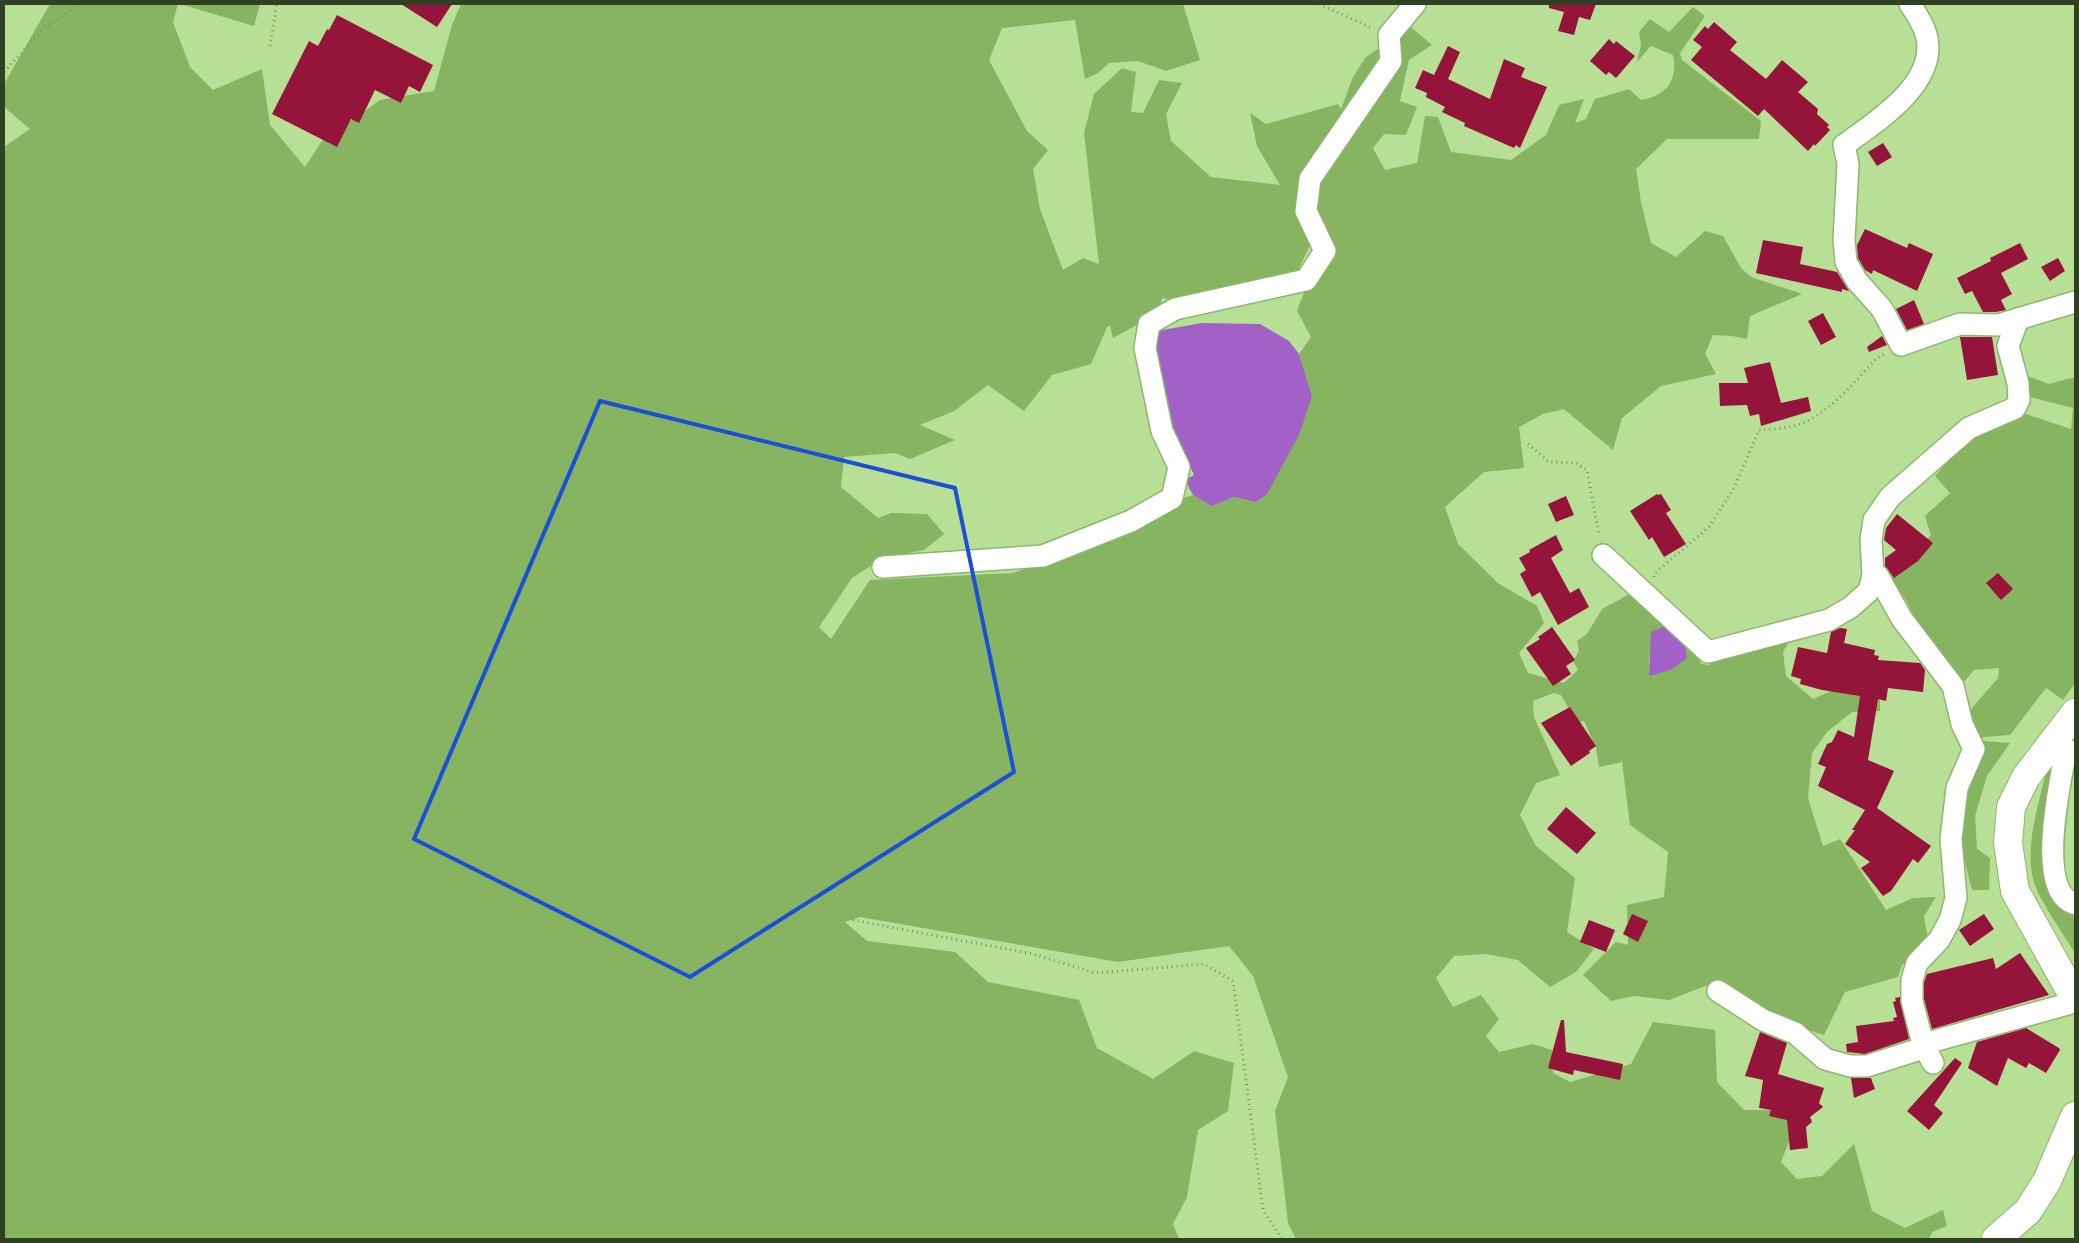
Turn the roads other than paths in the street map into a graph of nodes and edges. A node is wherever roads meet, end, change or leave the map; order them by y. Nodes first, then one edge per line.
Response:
1 (1415, 4) edge
2 (1910, 4) edge
3 (2075, 302) edge
4 (2018, 319) junction
5 (1603, 555) road end
6 (883, 568) dead end
7 (1873, 575) junction
8 (2075, 713) edge
9 (2064, 758) edge
10 (2075, 904) edge
11 (1718, 991) dead end
12 (2075, 1000) edge
13 (1923, 1044) junction
14 (1932, 1063) dead end
15 (2075, 1116) edge
16 (1996, 1239) edge

1 - 6 street
2 - 4 street
3 - 4 street
4 - 7 street
5 - 7 street
7 - 13 street
8 - 9 main road
9 - 10 street
9 - 12 main road
11 - 13 street
12 - 13 street
13 - 14 street
15 - 16 main road

